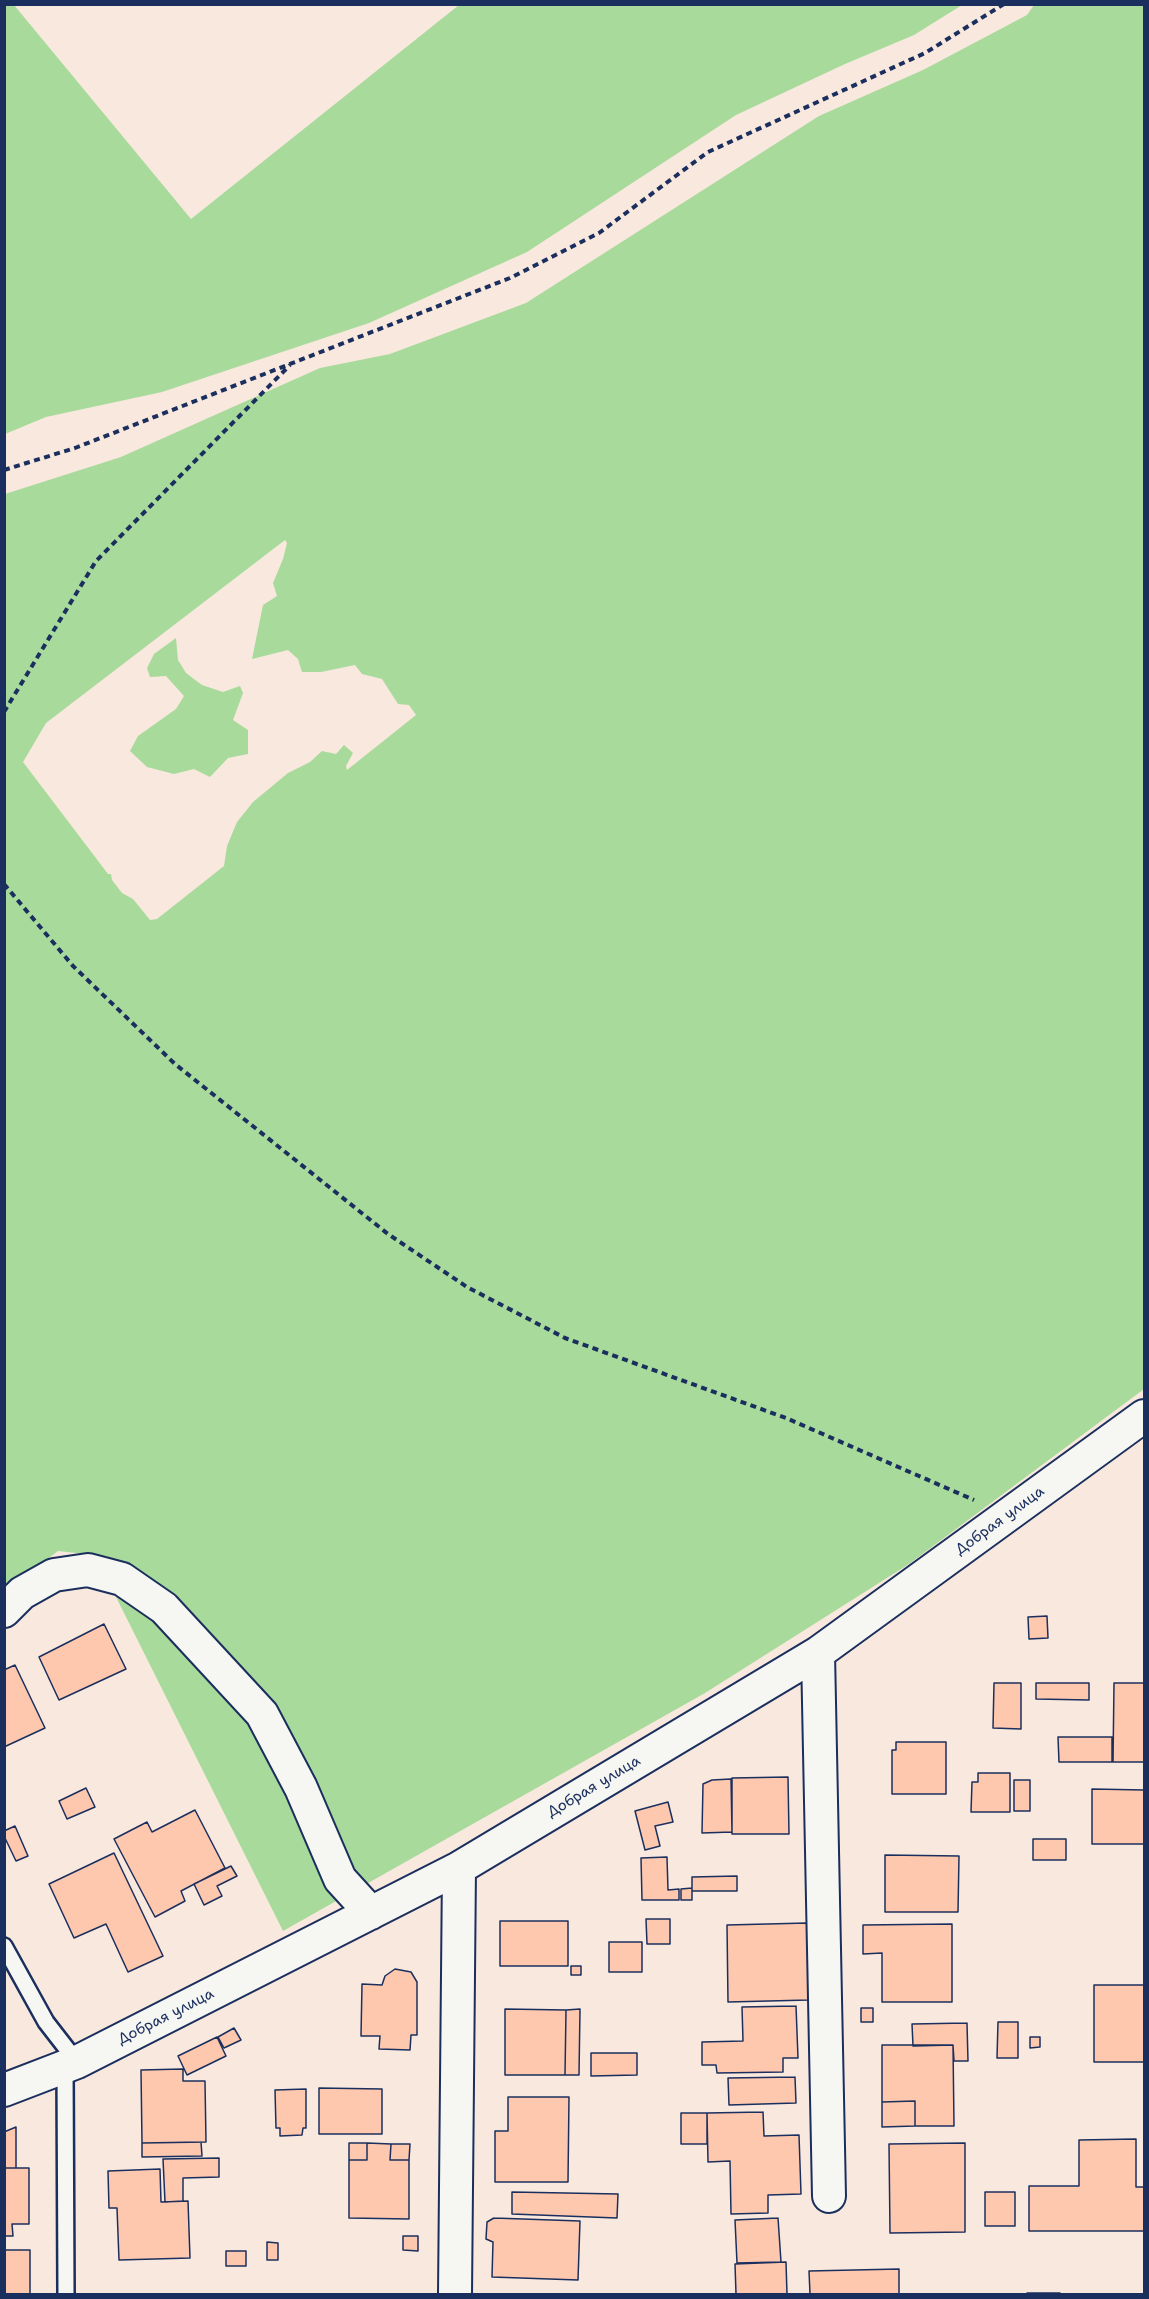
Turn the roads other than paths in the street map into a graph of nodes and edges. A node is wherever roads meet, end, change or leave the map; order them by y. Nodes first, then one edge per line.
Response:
1 (1144, 1416) edge
2 (4, 1611) edge
3 (818, 1653) junction
4 (459, 1868) junction
5 (372, 1912) junction
6 (4, 1946) edge
7 (71, 2064) junction
8 (4, 2090) edge
9 (829, 2196) dead end
10 (66, 2295) edge
11 (455, 2295) edge

1 - 3 street, Добрая улица
2 - 5 street
3 - 4 street, Добрая улица
3 - 9 street
4 - 5 street, Добрая улица
4 - 11 street
5 - 7 street, Добрая улица
6 - 7 lane
7 - 8 street, Добрая улица
7 - 10 lane

